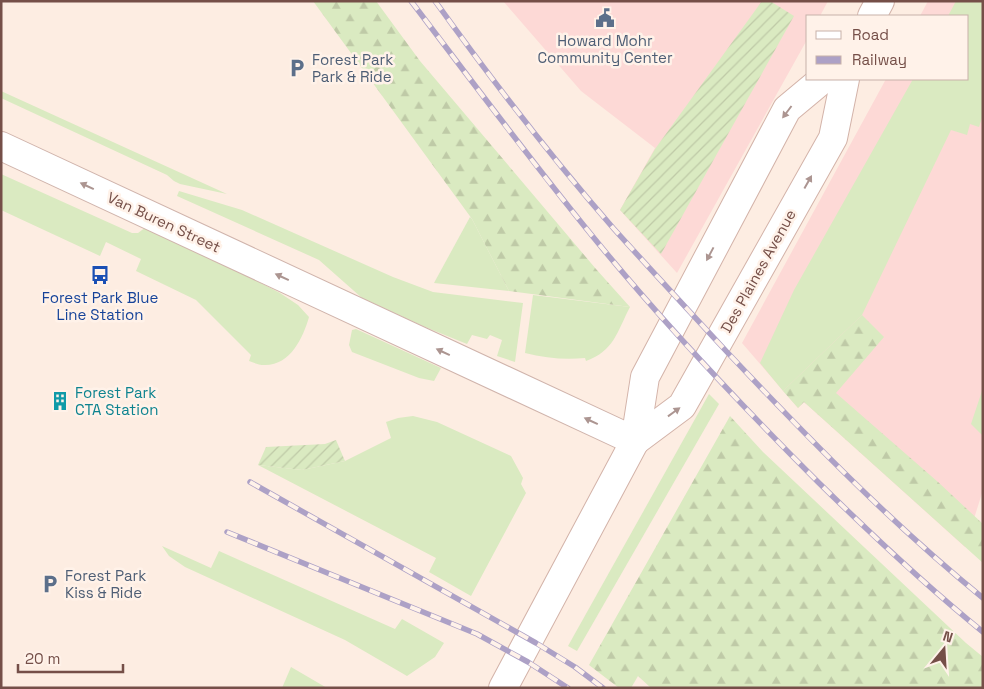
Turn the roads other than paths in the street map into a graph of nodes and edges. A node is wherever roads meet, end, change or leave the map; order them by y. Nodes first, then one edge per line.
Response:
1 (880, 1) edge
2 (873, 15) edge
3 (822, 80) edge
4 (845, 80) edge
5 (1, 146) edge
6 (635, 441) junction
7 (503, 688) edge

1 - 2 main road
3 -> 6 main road, Des Plaines Avenue
6 -> 4 main road, Des Plaines Avenue
6 -> 5 main road, Van Buren Street
6 - 7 main road, Des Plaines Avenue

